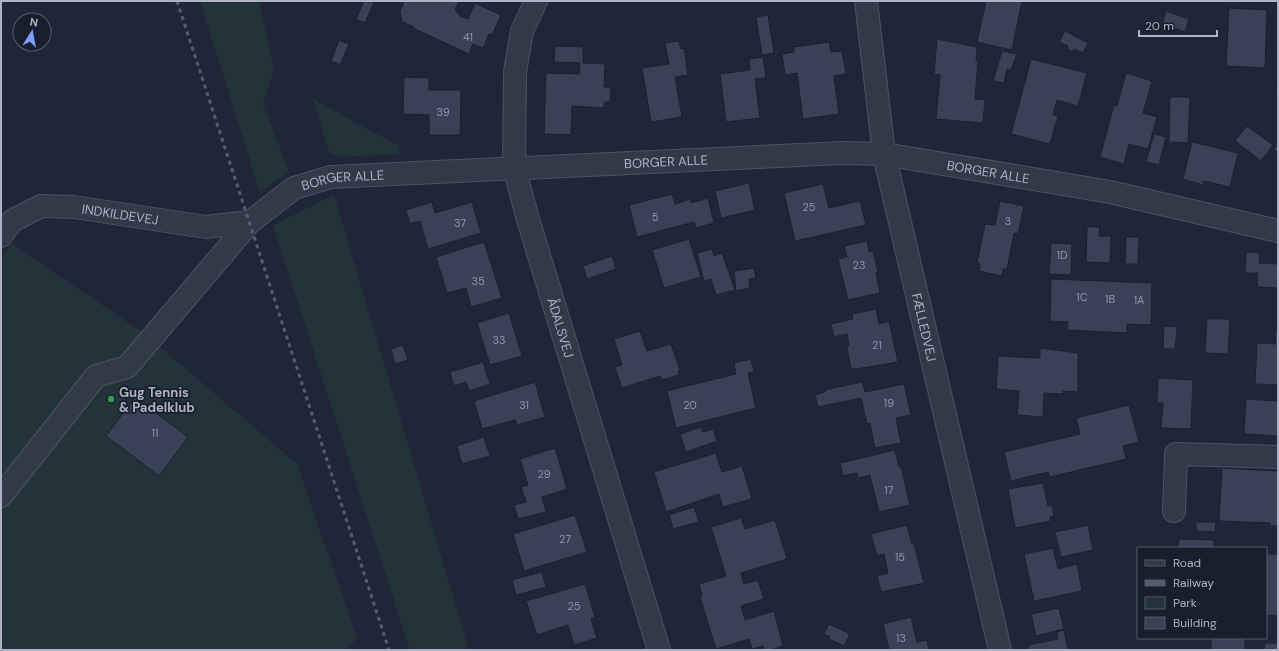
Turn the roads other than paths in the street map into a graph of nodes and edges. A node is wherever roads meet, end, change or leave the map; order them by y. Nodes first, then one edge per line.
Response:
1 (536, 1) edge
2 (866, 1) edge
3 (884, 154) junction
4 (514, 167) junction
5 (250, 222) junction
6 (1278, 231) edge
7 (1, 236) edge
8 (1278, 457) edge
9 (1, 496) edge
10 (1174, 511) dead end
11 (659, 650) edge
12 (1000, 650) edge

1 - 4 street, ÅDALSVEJ
2 - 3 street, FÆLLEDVEJ
3 - 4 street, BORGER ALLE
3 - 6 street, BORGER ALLE
3 - 12 street, FÆLLEDVEJ
4 - 5 street, BORGER ALLE
4 - 11 street, ÅDALSVEJ
5 - 7 street, INDKILDEVEJ
5 - 9 street, BORGER ALLE
8 - 10 street

